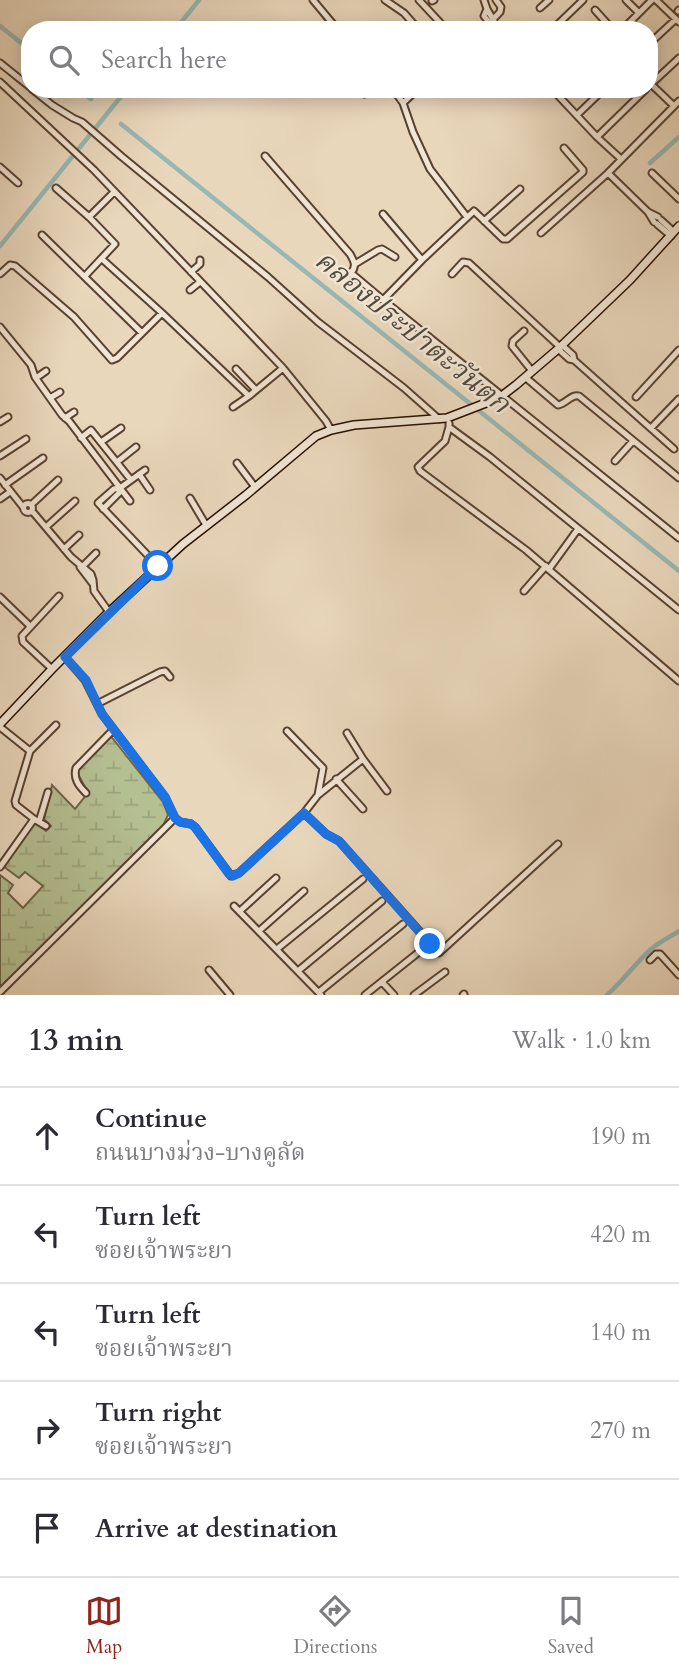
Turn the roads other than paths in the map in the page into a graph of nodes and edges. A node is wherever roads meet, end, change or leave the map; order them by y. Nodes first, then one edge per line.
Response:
1 (315, 0) edge
2 (385, 0) edge
3 (419, 0) edge
4 (484, 0) edge
5 (496, 0) edge
6 (549, 0) edge
7 (583, 0) edge
8 (626, 0) edge
9 (654, 0) edge
10 (540, 8) dead end
11 (595, 10) dead end
12 (639, 13) junction
13 (677, 20) edge
14 (332, 21) edge
15 (411, 21) edge
16 (439, 21) edge
17 (490, 21) edge
18 (492, 21) edge
19 (561, 21) edge
20 (605, 21) edge
21 (631, 21) edge
22 (658, 36) edge
23 (679, 58) edge
24 (0, 63) edge
25 (658, 78) edge
26 (21, 80) edge
27 (0, 82) edge
28 (658, 92) edge
29 (44, 98) edge
30 (399, 98) edge
31 (408, 98) edge
32 (563, 98) edge
33 (595, 98) edge
34 (637, 98) edge
35 (403, 103) junction
36 (677, 104) edge
37 (577, 115) junction
38 (597, 136) junction
39 (564, 148) dead end
40 (265, 156) dead end
41 (621, 159) junction
42 (0, 167) edge
43 (608, 173) junction
44 (652, 173) dead end
45 (18, 183) dead end
46 (57, 188) dead end
47 (520, 189) dead end
48 (114, 192) junction
49 (679, 199) edge
50 (383, 214) dead end
51 (89, 217) junction
52 (467, 217) junction
53 (484, 220) junction
54 (675, 231) edge
55 (541, 233) dead end
56 (42, 235) dead end
57 (394, 257) dead end
58 (102, 259) junction
59 (200, 260) dead end
60 (422, 260) junction
61 (355, 264) junction
62 (191, 272) junction
63 (0, 274) edge
64 (452, 274) dead end
65 (85, 276) junction
66 (200, 282) junction
67 (190, 290) dead end
68 (383, 300) junction
69 (162, 313) junction
70 (0, 327) edge
71 (524, 331) dead end
72 (142, 333) junction
73 (560, 347) junction
74 (679, 350) edge
75 (283, 368) junction
76 (236, 369) dead end
77 (46, 370) dead end
78 (528, 374) junction
79 (36, 378) junction
80 (256, 390) junction
81 (60, 392) dead end
82 (249, 396) junction
83 (500, 397) junction
84 (636, 397) dead end
85 (50, 398) junction
86 (679, 399) edge
87 (233, 407) dead end
88 (74, 412) dead end
89 (8, 417) dead end
90 (451, 417) junction
91 (65, 418) junction
92 (439, 419) junction
93 (0, 422) edge
94 (449, 427) junction
95 (121, 428) dead end
96 (651, 428) junction
97 (331, 430) junction
98 (81, 438) junction
99 (26, 439) dead end
100 (633, 441) junction
101 (101, 442) junction
102 (136, 447) dead end
103 (674, 449) dead end
104 (0, 456) edge
105 (43, 458) dead end
106 (615, 461) dead end
107 (117, 462) junction
108 (237, 463) dead end
109 (0, 478) edge
110 (679, 478) edge
111 (58, 480) dead end
112 (131, 480) junction
113 (5, 485) junction
114 (255, 487) junction
115 (120, 488) junction
116 (150, 490) dead end
117 (10, 492) junction
118 (190, 498) dead end
119 (0, 499) edge
120 (75, 501) dead end
121 (130, 501) dead end
122 (31, 508) junction
123 (103, 509) junction
124 (206, 525) junction
125 (46, 527) junction
126 (578, 529) junction
127 (79, 535) dead end
128 (679, 538) edge
129 (64, 549) junction
130 (96, 553) dead end
131 (81, 566) junction
132 (158, 566) junction
133 (548, 567) junction
134 (524, 591) dead end
135 (59, 596) dead end
136 (0, 597) edge
137 (679, 610) edge
138 (109, 612) junction
139 (30, 626) junction
140 (65, 657) junction
141 (52, 669) junction
142 (170, 677) dead end
143 (679, 681) edge
144 (96, 704) junction
145 (0, 725) edge
146 (56, 725) dead end
147 (113, 730) junction
148 (287, 732) dead end
149 (347, 733) dead end
150 (30, 751) junction
151 (363, 758) junction
152 (336, 779) junction
153 (387, 791) dead end
154 (48, 792) dead end
155 (86, 793) dead end
156 (318, 795) junction
157 (363, 809) dead end
158 (304, 813) junction
159 (175, 818) junction
160 (37, 821) junction
161 (46, 826) dead end
162 (558, 844) dead end
163 (0, 867) edge
164 (275, 878) dead end
165 (363, 879) dead end
166 (304, 891) dead end
167 (382, 901) dead end
168 (234, 906) dead end
169 (240, 911) junction
170 (403, 924) dead end
171 (259, 931) junction
172 (424, 948) dead end
173 (277, 949) junction
174 (650, 960) dead end
175 (209, 970) dead end
176 (298, 971) junction
177 (445, 972) dead end
178 (679, 975) edge
179 (382, 982) junction
180 (0, 992) edge
181 (318, 992) edge
182 (230, 995) edge
183 (309, 995) edge
184 (365, 995) edge
185 (394, 995) edge
186 (414, 995) edge

1 - 14 street
2 - 15 street
3 - 16 street
4 - 17 street
5 - 18 street
6 - 10 street
7 - 19 street
8 - 12 street
9 - 12 street
9 - 13 street
11 - 20 street
12 - 21 street
13 - 22 street
23 - 25 street
24 - 26 street
27 - 48 street
28 - 36 street
29 - 92 street
30 - 35 street
31 - 35 street
32 - 37 street
33 - 37 street
34 - 38 street
35 - 52 street
36 - 41 street
37 - 38 street
38 - 41 street
39 - 53 street
40 - 61 street
41 - 43 street
42 - 45 street
43 - 54 street
43 - 55 street
44 - 49 street
46 - 51 street
47 - 53 street
48 - 51 street
48 - 62 street
50 - 60 street
51 - 58 street
52 - 53 street
52 - 60 street
54 - 73 street
56 - 65 street
57 - 61 street
58 - 65 street
58 - 69 street
59 - 62 street
60 - 68 street
61 - 68 street
62 - 66 street
63 - 72 street
64 - 73 street
65 - 72 street
66 - 67 street
66 - 75 street
68 - 83 street
69 - 72 street
69 - 82 street
70 - 79 street
71 - 78 street
73 - 78 street
73 - 96 street
74 - 84 street
75 - 80 street
75 - 97 street
76 - 80 street
77 - 79 street
78 - 83 street
78 - 100 street
79 - 85 street
80 - 82 street
81 - 85 street
82 - 87 street
83 - 90 street
83 - 128 street
85 - 91 street
86 - 96 street
88 - 91 street
89 - 93 street
90 - 92 street
90 - 94 street
91 - 98 street
92 - 97 street
94 - 126 street
94 - 133 street
95 - 101 street
96 - 103 street
97 - 114 street
98 - 101 street
98 - 115 street
99 - 104 street
100 - 106 street
100 - 110 street
101 - 107 street
102 - 107 street
105 - 113 street
107 - 112 street
108 - 114 street
109 - 113 street
111 - 122 street
112 - 115 street
112 - 116 street
113 - 117 street
114 - 124 street
115 - 121 street
115 - 123 street
115 - 123 street
117 - 119 street
117 - 122 street
118 - 124 street
120 - 125 street
122 - 125 street
123 - 132 street
124 - 132 street
125 - 129 street
126 - 133 street
126 - 137 street
127 - 129 street
129 - 131 street
130 - 131 street
131 - 138 street
132 - 138 street
133 - 134 street
133 - 143 street
135 - 139 street
136 - 139 street
138 - 140 street
139 - 141 street
140 - 141 street
140 - 144 street
141 - 145 street
142 - 144 street
144 - 147 street
145 - 150 street
146 - 150 street
147 - 155 street
147 - 159 street
148 - 156 street
149 - 151 street
150 - 160 street
151 - 152 street
151 - 153 street
152 - 156 street
152 - 157 street
154 - 160 street
156 - 158 street
158 - 159 street
158 - 162 street
159 - 180 street
160 - 161 street
160 - 163 street
164 - 169 street
165 - 173 street
166 - 171 street
167 - 176 street
168 - 169 street
169 - 171 street
170 - 181 street
171 - 173 street
172 - 179 street
173 - 176 street
174 - 178 street
175 - 182 street
176 - 181 street
177 - 186 street
179 - 184 street
179 - 185 street
181 - 183 street

